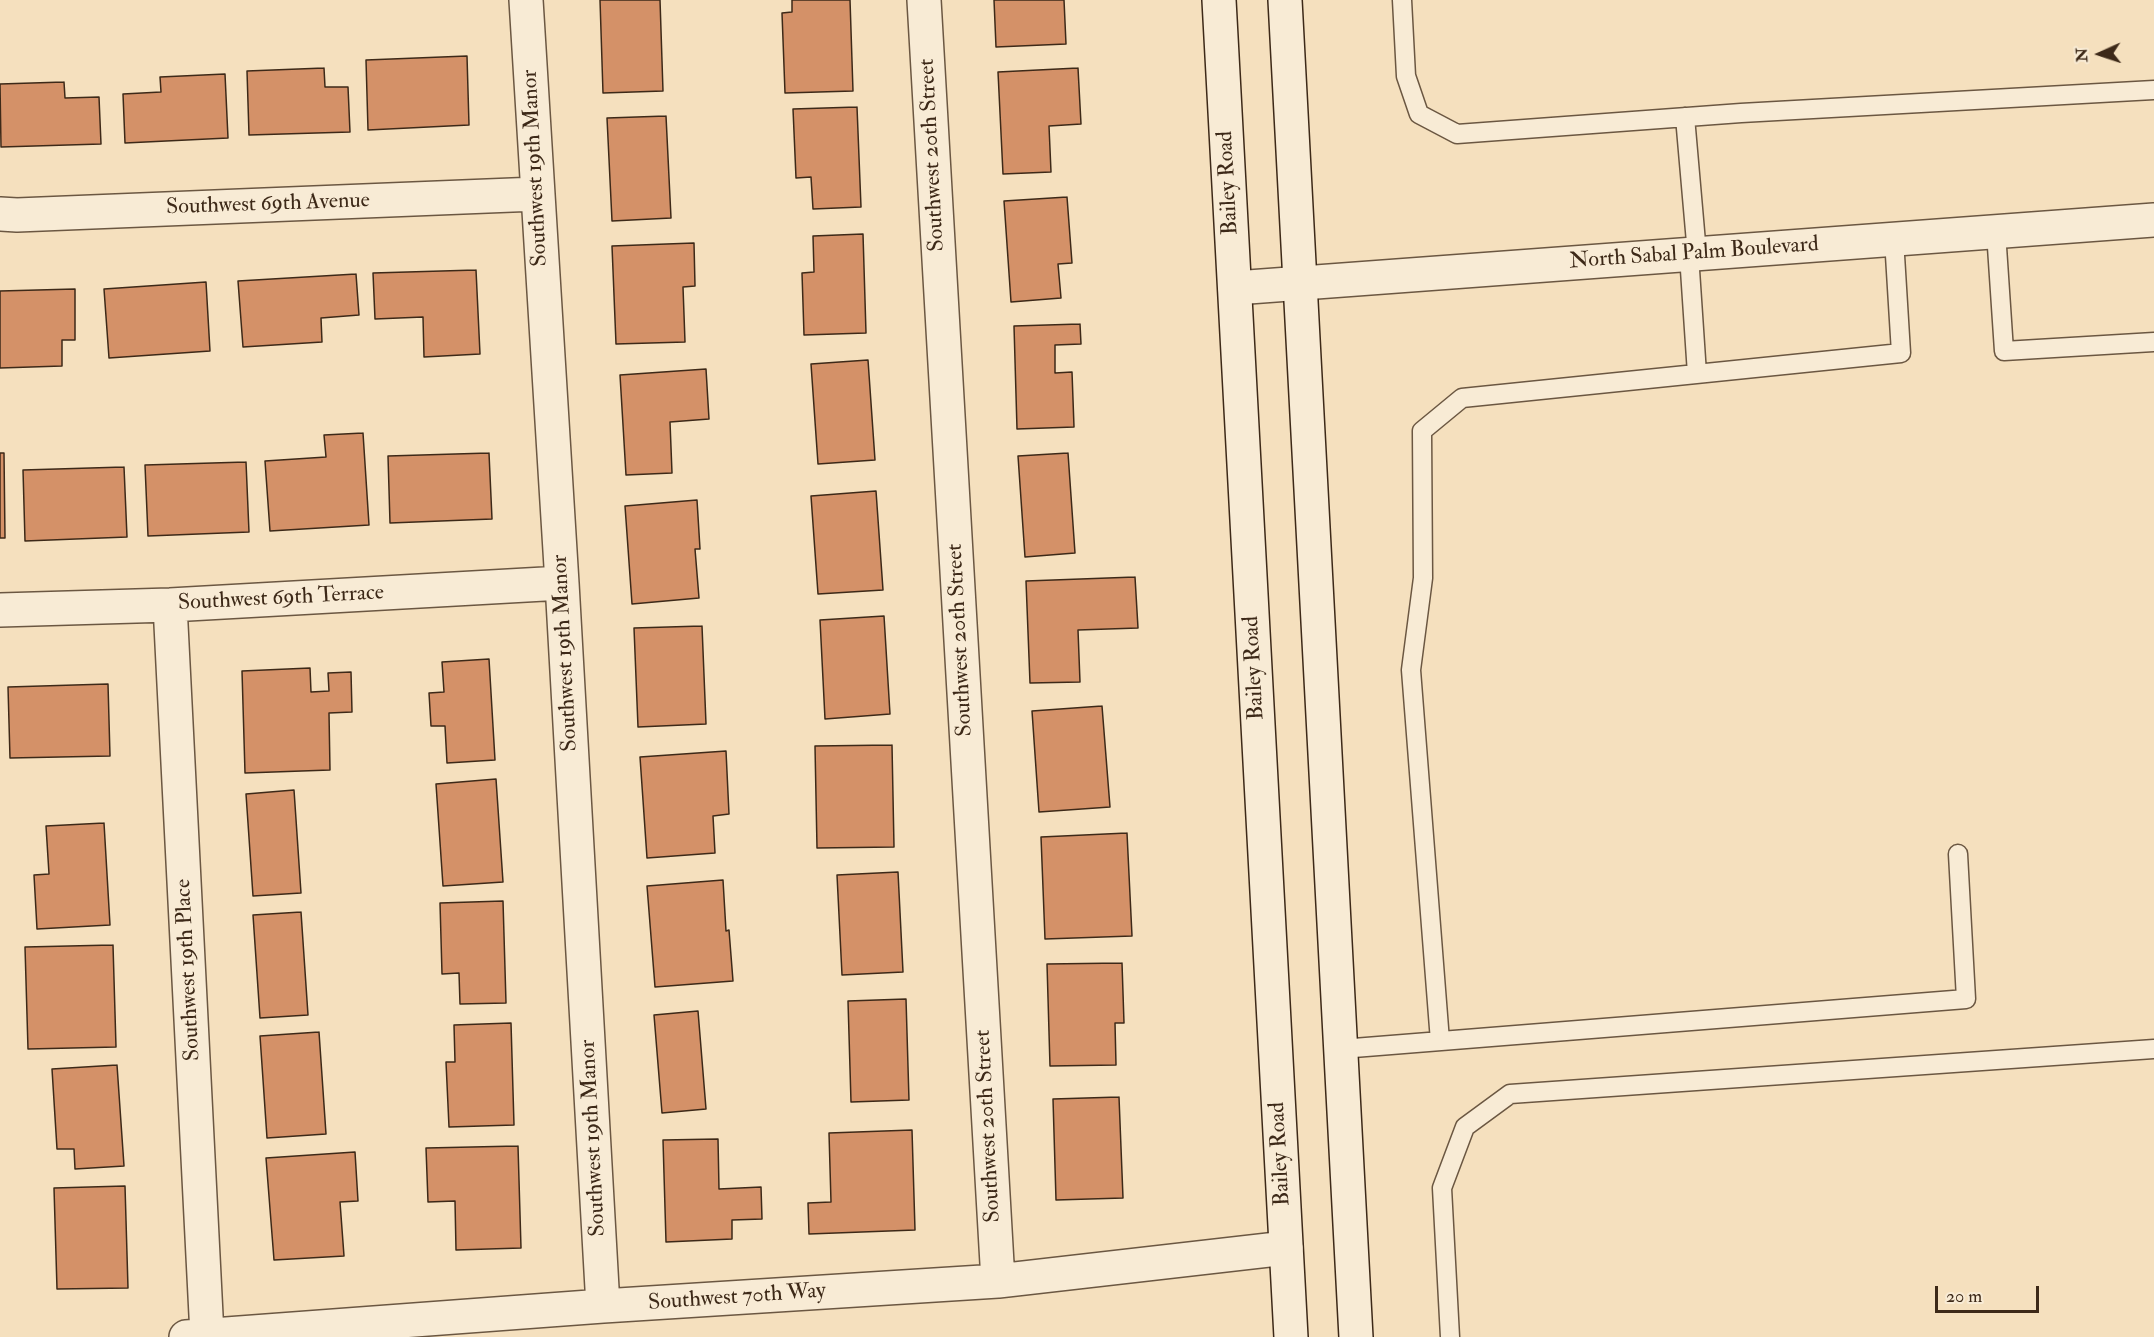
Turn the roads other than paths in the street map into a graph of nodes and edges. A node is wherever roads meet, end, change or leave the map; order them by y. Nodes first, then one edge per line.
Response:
1 (526, 0) edge
2 (924, 0) edge
3 (1219, 0) edge
4 (1285, 0) edge
5 (1402, 0) edge
6 (2154, 90) edge
7 (1685, 117) junction
8 (537, 194) junction
9 (0, 214) edge
10 (2154, 220) edge
11 (1996, 232) junction
12 (1894, 239) junction
13 (1693, 254) junction
14 (1300, 283) junction
15 (1234, 288) junction
16 (2154, 342) edge
17 (1697, 374) junction
18 (562, 583) junction
19 (170, 605) junction
20 (0, 610) edge
21 (1958, 854) dead end
22 (1440, 1041) junction
23 (1341, 1048) junction
24 (2154, 1050) edge
25 (1286, 1248) junction
26 (998, 1281) junction
27 (603, 1306) junction
28 (197, 1336) edge
29 (1291, 1337) edge
30 (1356, 1337) edge
31 (1450, 1337) edge

1 - 8 street, Southwest 19th Manor
2 - 26 street, Southwest 20th Street
3 - 15 street, Bailey Road
4 - 14 street
5 - 7 lane
6 - 7 lane
7 - 13 lane
8 - 9 street, Southwest 69th Avenue
8 - 18 street, Southwest 19th Manor
10 - 11 street, North Sabal Palm Boulevard
11 - 12 street, North Sabal Palm Boulevard
11 - 16 lane
12 - 13 street, North Sabal Palm Boulevard
12 - 17 lane
13 - 14 street, North Sabal Palm Boulevard
13 - 17 lane
14 - 15 street, North Sabal Palm Boulevard
14 - 23 street
15 - 25 street, Bailey Road
17 - 22 lane
18 - 19 street, Southwest 69th Terrace
18 - 27 street, Southwest 19th Manor
19 - 20 street, Southwest 69th Terrace
19 - 28 street, Southwest 19th Place
21 - 22 lane
22 - 23 lane
23 - 30 street
24 - 31 lane
25 - 26 street, Southwest 70th Way
25 - 29 street, Bailey Road
26 - 27 street, Southwest 70th Way
27 - 28 street, Southwest 70th Way

